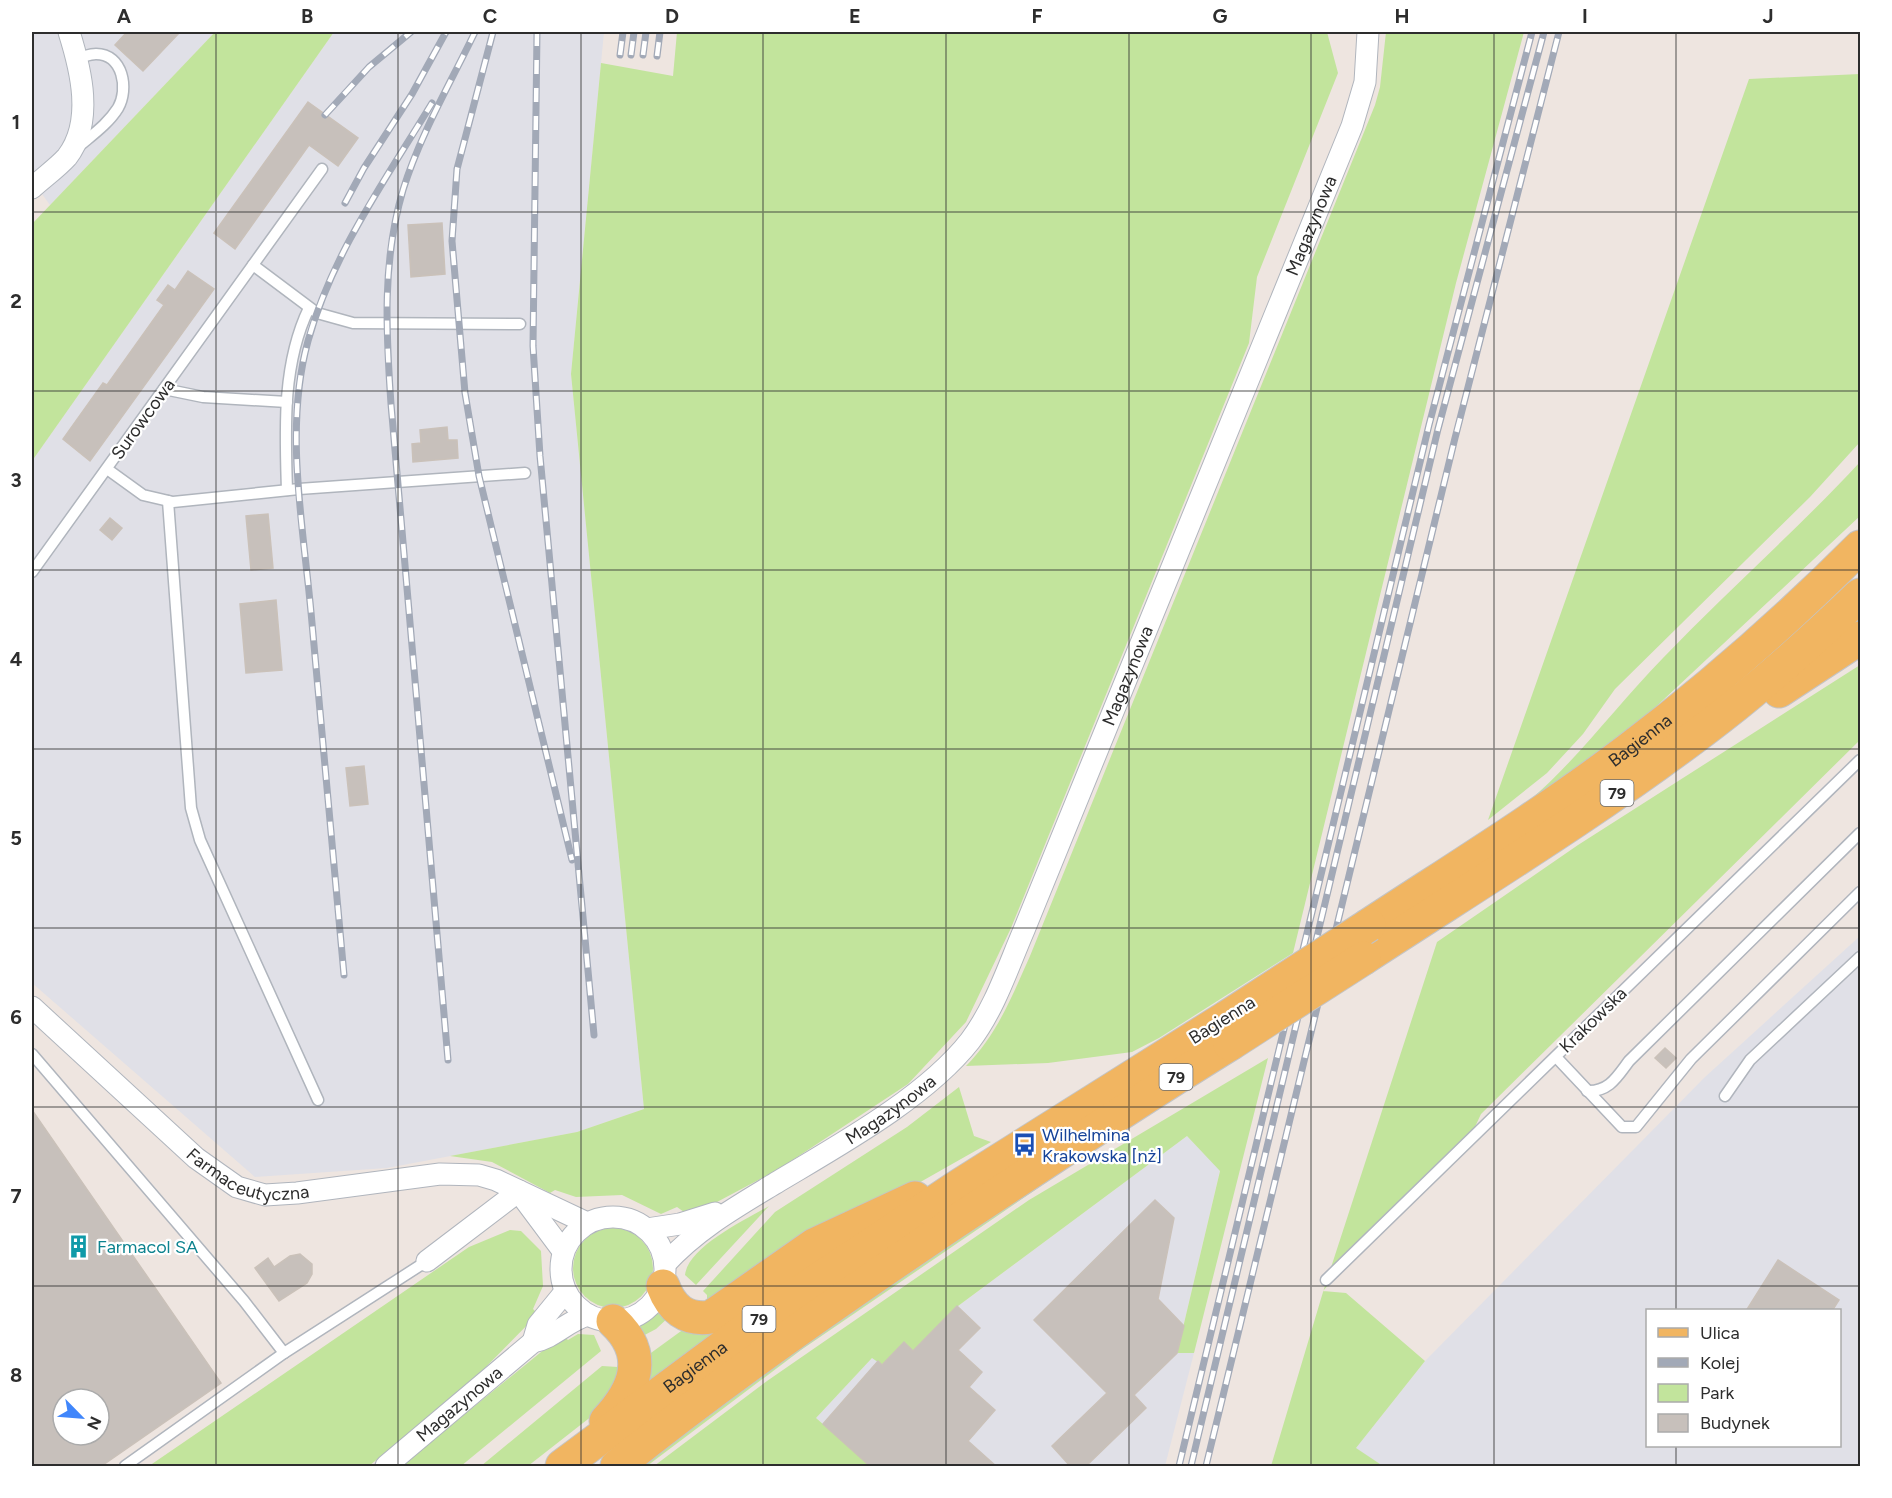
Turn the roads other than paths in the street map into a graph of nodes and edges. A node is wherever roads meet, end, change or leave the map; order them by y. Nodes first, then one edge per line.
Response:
1 (69, 32) edge
2 (1368, 32) edge
3 (77, 58) junction
4 (66, 157) junction
5 (322, 169) dead end
6 (32, 188) edge
7 (253, 265) junction
8 (309, 308) junction
9 (520, 324) dead end
10 (164, 389) junction
11 (287, 402) junction
12 (107, 469) junction
13 (525, 473) dead end
14 (287, 490) junction
15 (168, 501) junction
16 (1860, 536) edge
17 (1860, 547) edge
18 (32, 572) edge
19 (1826, 581) junction
20 (1860, 595) edge
21 (1860, 638) edge
22 (1708, 728) junction
23 (1860, 760) edge
24 (1860, 833) edge
25 (1860, 892) edge
26 (1382, 931) junction
27 (1860, 957) edge
28 (32, 1007) edge
29 (1228, 1031) junction
30 (32, 1054) edge
31 (1556, 1057) junction
32 (1587, 1091) junction
33 (1725, 1096) dead end
34 (318, 1101) dead end
35 (957, 1187) junction
36 (519, 1191) junction
37 (733, 1208) junction
38 (587, 1223) junction
39 (647, 1229) junction
40 (563, 1251) junction
41 (427, 1261) joint
42 (664, 1275) junction
43 (1326, 1280) dead end
44 (566, 1292) junction
45 (600, 1318) junction
46 (533, 1342) junction
47 (284, 1353) junction
48 (565, 1464) edge
49 (125, 1467) edge
50 (386, 1467) edge
51 (617, 1467) edge

1 - 3 street
2 - 37 street, Magazynowa
3 - 4 street
3 - 4 lane
4 - 6 street
5 - 7 lane, Surowcowa
7 - 8 lane
7 - 10 lane, Surowcowa
8 - 9 lane
8 - 11 lane
10 - 11 lane
10 - 12 lane, Surowcowa
11 - 14 lane
12 - 15 lane
12 - 18 lane, Surowcowa
13 - 14 lane
14 - 15 lane
15 - 34 lane
16 - 19 main road
17 - 19 main road, Bagienna / 79
19 - 26 main road, Bagienna / 79
20 - 22 main road, Bagienna / 79
21 - 22 main road
22 - 26 main road, Bagienna / 79
23 - 31 lane, Krakowska
24 - 32 lane
25 - 32 lane
26 - 29 main road, Bagienna / 79, bridge
26 - 29 main road, Bagienna / 79, bridge
27 - 33 lane
28 - 36 street, Farmaceutyczna
29 - 35 main road, Bagienna / 79
29 - 51 main road, Bagienna / 79
30 - 47 lane
31 - 32 lane
31 - 43 lane, Krakowska
35 - 42 main road
35 - 48 main road, Bagienna / 79
36 - 38 street, Farmaceutyczna
36 - 40 street
36 - 41 street
37 - 39 street, Magazynowa
37 - 42 street, Magazynowa
38 - 39 street
38 - 40 street
39 - 42 street
40 - 44 street
41 - 47 lane
42 - 45 street
44 - 45 street
44 - 46 street, Magazynowa
45 - 46 street, Magazynowa
45 - 48 main road
46 - 50 street, Magazynowa
47 - 49 lane

